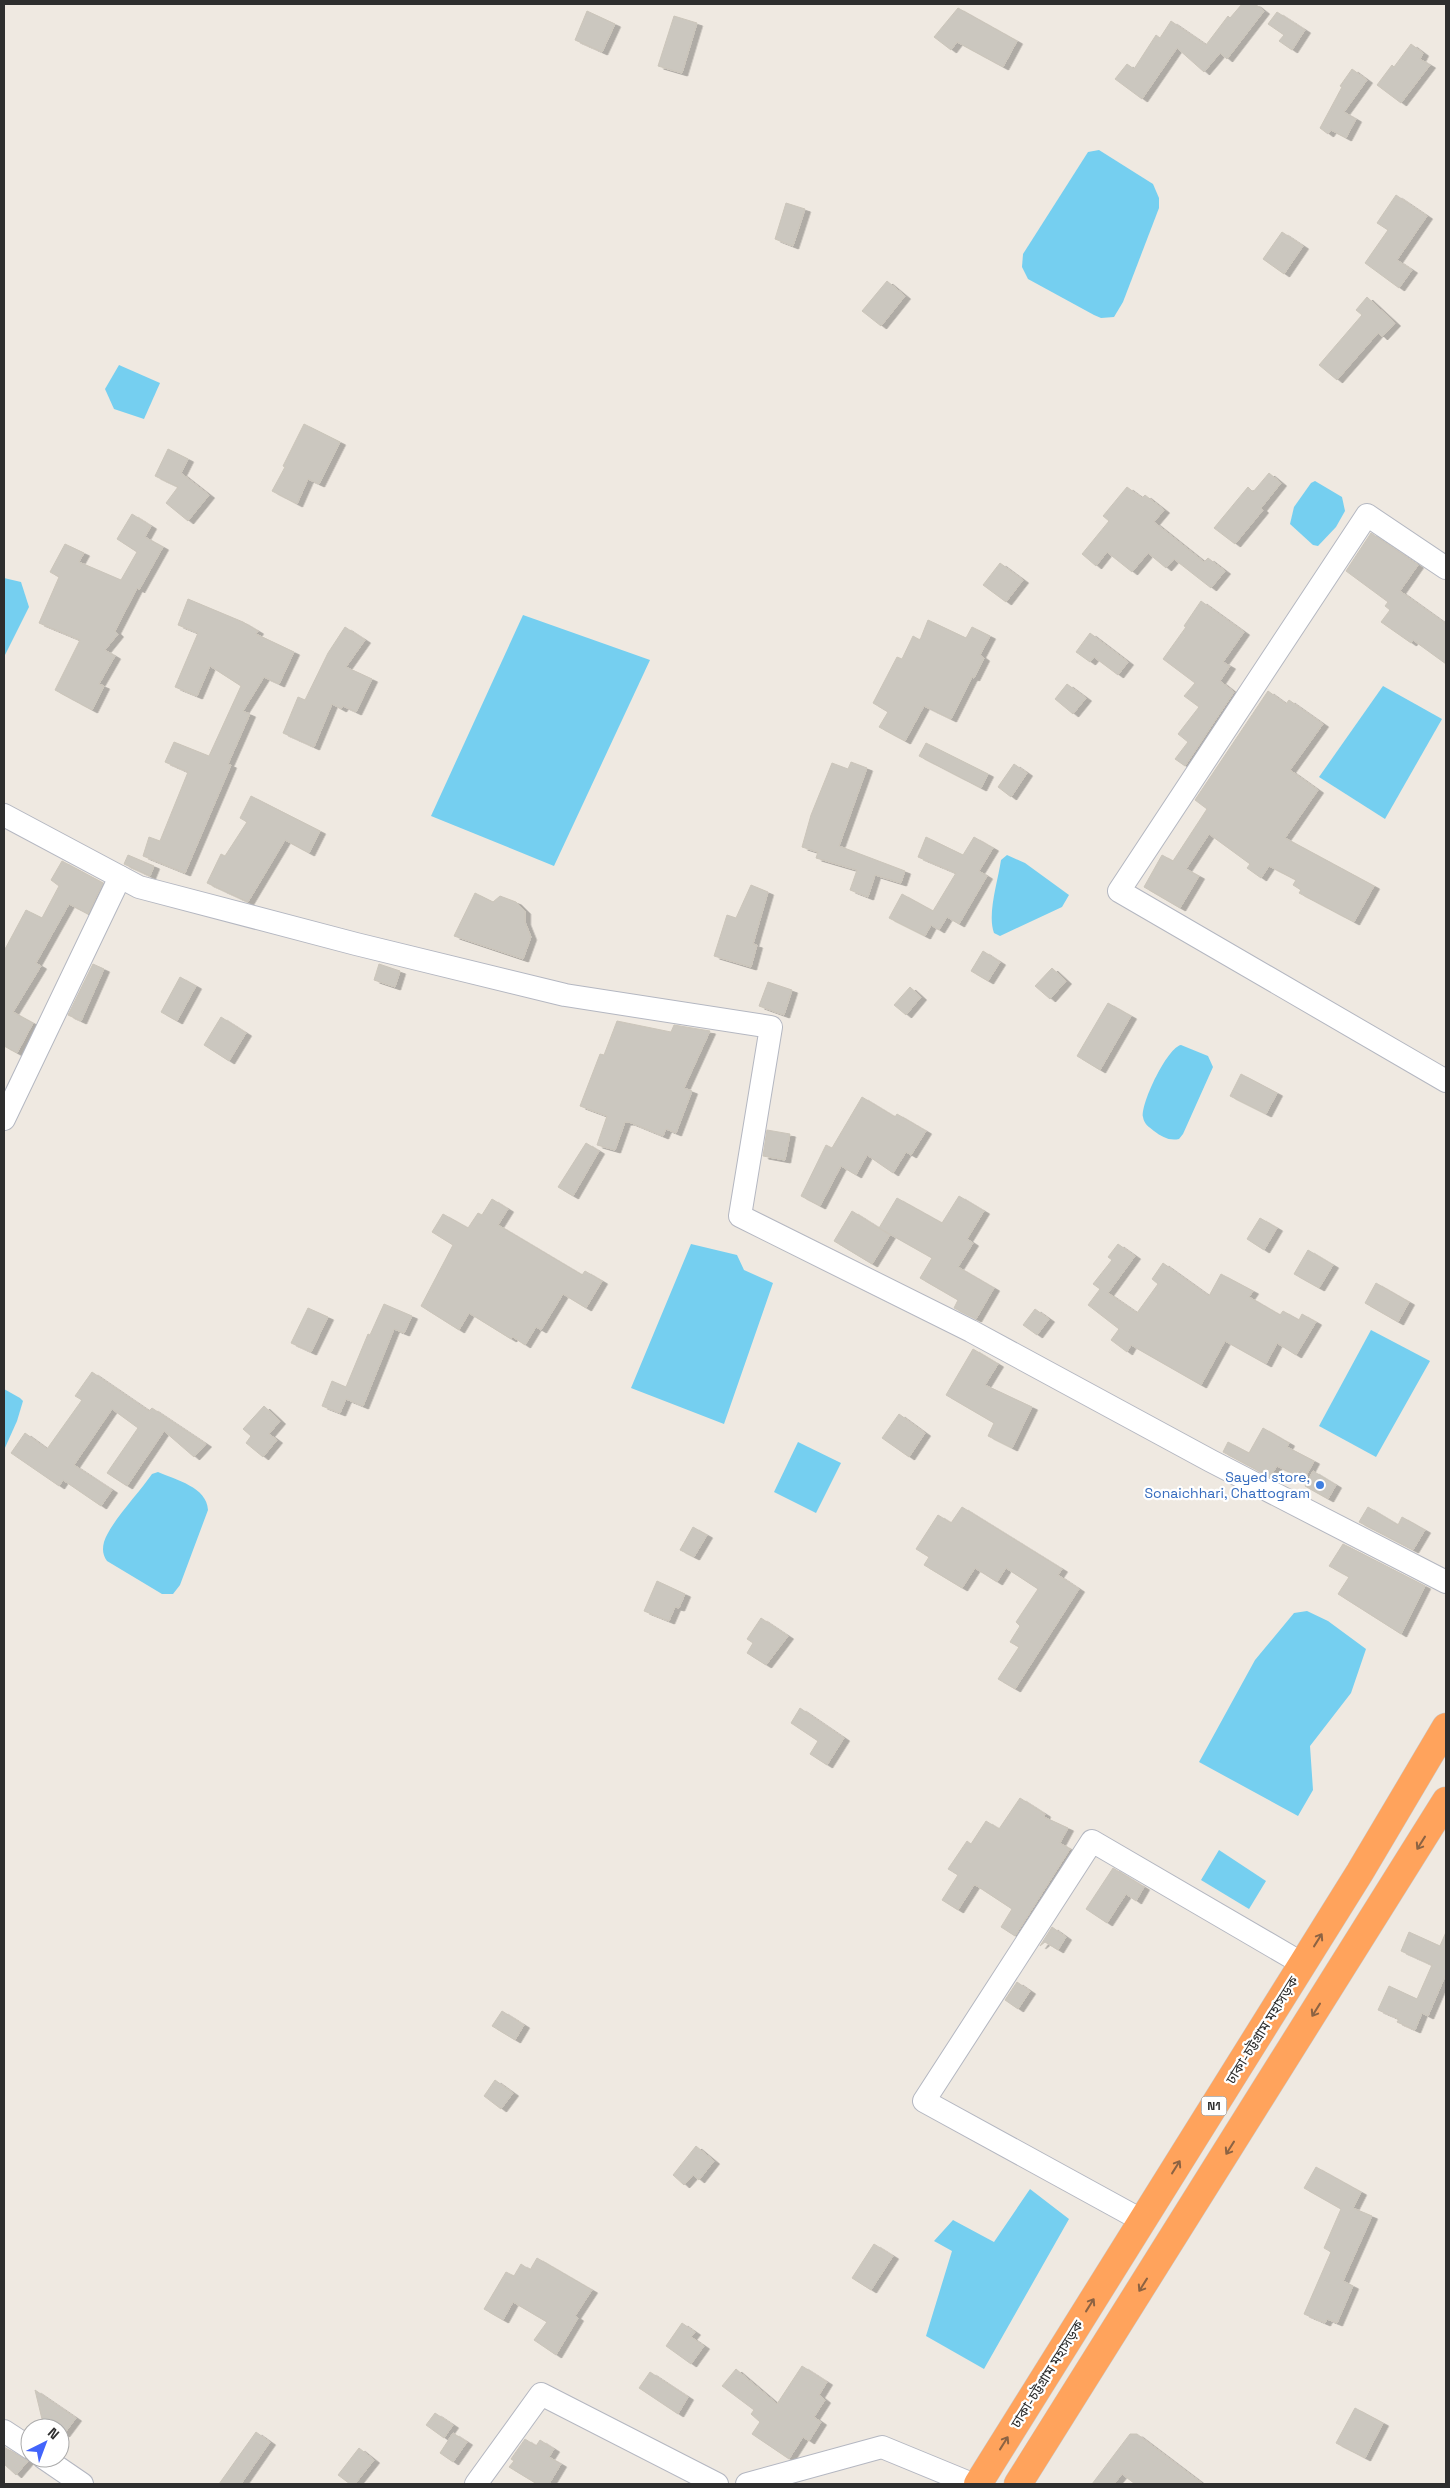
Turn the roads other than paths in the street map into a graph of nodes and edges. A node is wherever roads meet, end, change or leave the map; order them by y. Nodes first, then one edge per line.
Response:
1 (1446, 568) edge
2 (4, 815) edge
3 (120, 877) junction
4 (1446, 1081) edge
5 (4, 1119) edge
6 (1446, 1582) edge
7 (1446, 1727) edge
8 (1446, 1801) edge
9 (1303, 1964) junction
10 (1143, 2220) junction
11 (4, 2431) edge
12 (20, 2441) edge
13 (59, 2468) edge
14 (82, 2484) edge
15 (476, 2484) edge
16 (717, 2484) edge
17 (747, 2484) edge
18 (972, 2484) edge
19 (978, 2484) edge
20 (1018, 2484) edge

1 - 4 street
2 - 3 street
3 - 5 street
3 - 6 street
9 -> 7 highway, ঢাকা-চট্টগ্রাম মহাসড়ক / N1
8 -> 20 highway, N1
10 -> 9 highway, ঢাকা-চট্টগ্রাম মহাসড়ক / N1
9 - 10 street
19 -> 10 highway, ঢাকা-চট্টগ্রাম মহাসড়ক / N1
11 - 12 street
13 - 14 street
15 - 16 street
17 - 18 street

